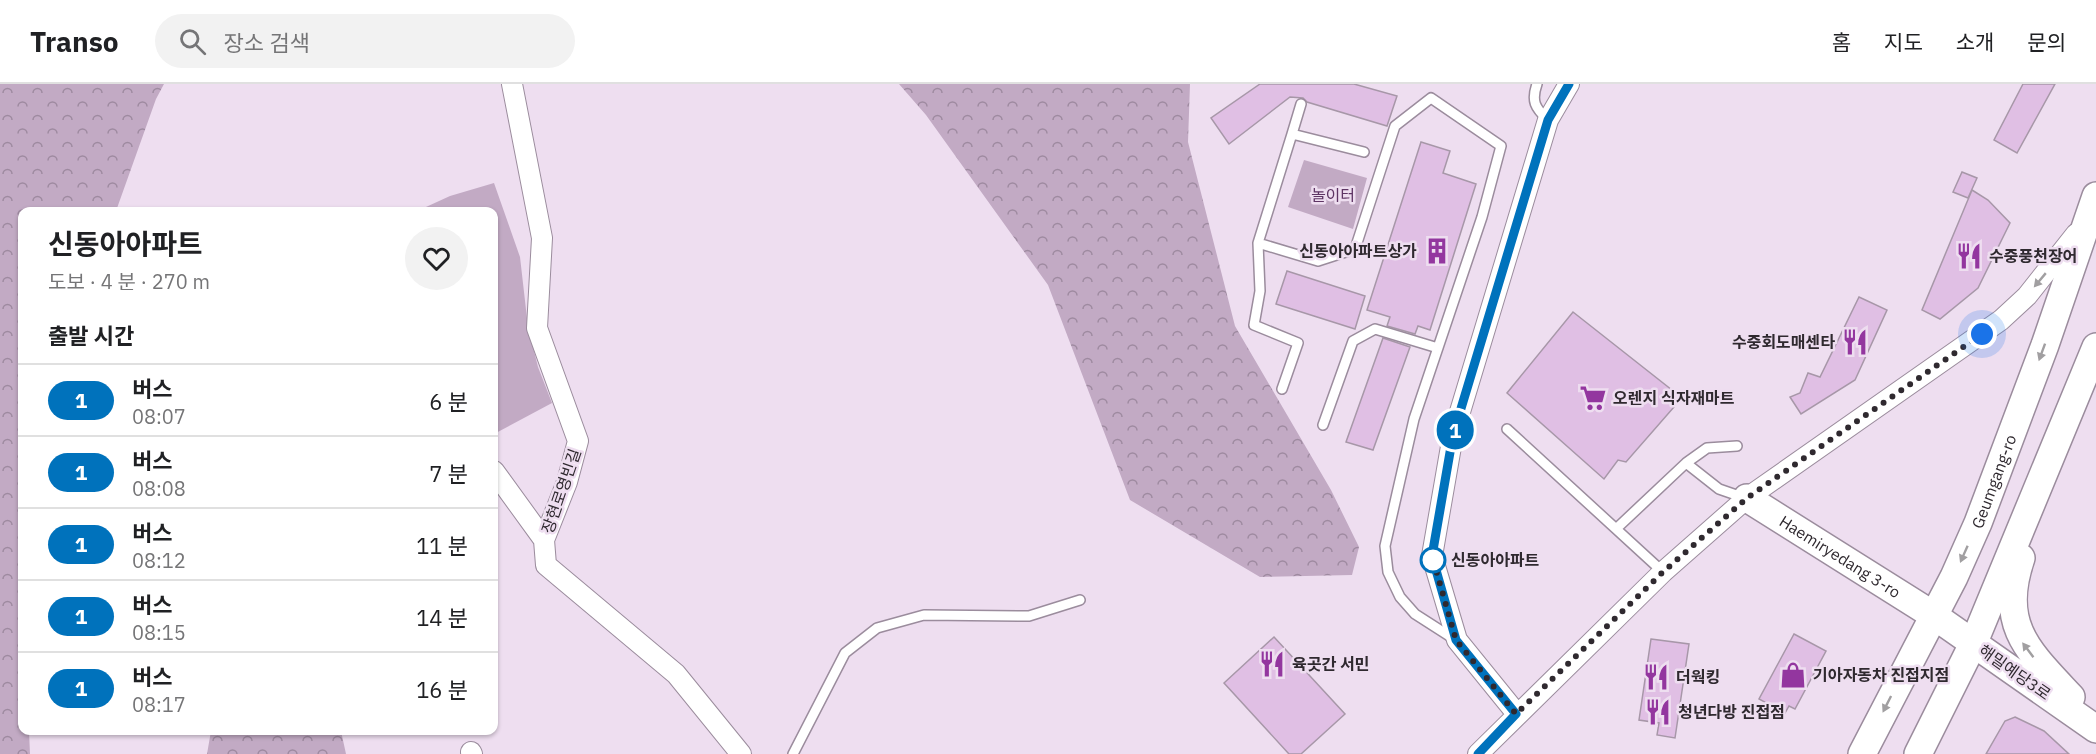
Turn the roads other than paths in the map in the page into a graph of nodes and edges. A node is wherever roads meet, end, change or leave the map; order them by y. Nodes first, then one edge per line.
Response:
1 (512, 84) edge
2 (1537, 84) edge
3 (1569, 84) edge
4 (1300, 104) dead end
5 (1548, 120) junction
6 (1292, 134) junction
7 (1364, 152) dead end
8 (2092, 207) edge
9 (1258, 243) junction
10 (2096, 347) edge
11 (1438, 348) junction
12 (1282, 389) dead end
13 (2072, 408) junction
14 (1323, 425) dead end
15 (1507, 429) dead end
16 (1737, 446) dead end
17 (1686, 463) junction
18 (498, 477) edge
19 (1747, 498) junction
20 (1617, 528) junction
21 (544, 540) junction
22 (1663, 572) junction
23 (1080, 600) dead end
24 (1933, 615) junction
25 (1456, 640) junction
26 (1974, 642) junction
27 (1516, 714) junction
28 (2096, 724) edge
29 (2096, 729) edge
30 (741, 754) edge
31 (793, 754) edge
32 (1478, 754) edge
33 (1862, 754) edge
34 (1918, 754) edge

1 - 21 street, 장현로영빈길
2 - 5 lane
3 - 5 street
4 - 6 lane
5 - 25 street
6 - 7 lane
6 - 9 lane
8 -> 19 street
8 -> 24 main road, Geumgang-ro
9 - 11 lane
9 - 12 lane
10 - 13 main road
11 - 14 lane
11 - 25 lane
13 - 26 main road
28 -> 13 main road
15 - 20 lane
16 - 17 lane
17 - 19 lane
17 - 20 lane
18 - 21 street
19 - 22 street
19 - 24 main road, Haemiryedang 3-ro
20 - 22 lane
21 - 30 street, 장현로영빈길
22 - 27 street
23 - 31 lane
24 - 26 main road, 해밀예당3로
24 -> 33 main road, Geumgang-ro
25 - 27 street
26 - 29 main road, 해밀예당3로
26 - 34 main road
27 - 32 street

